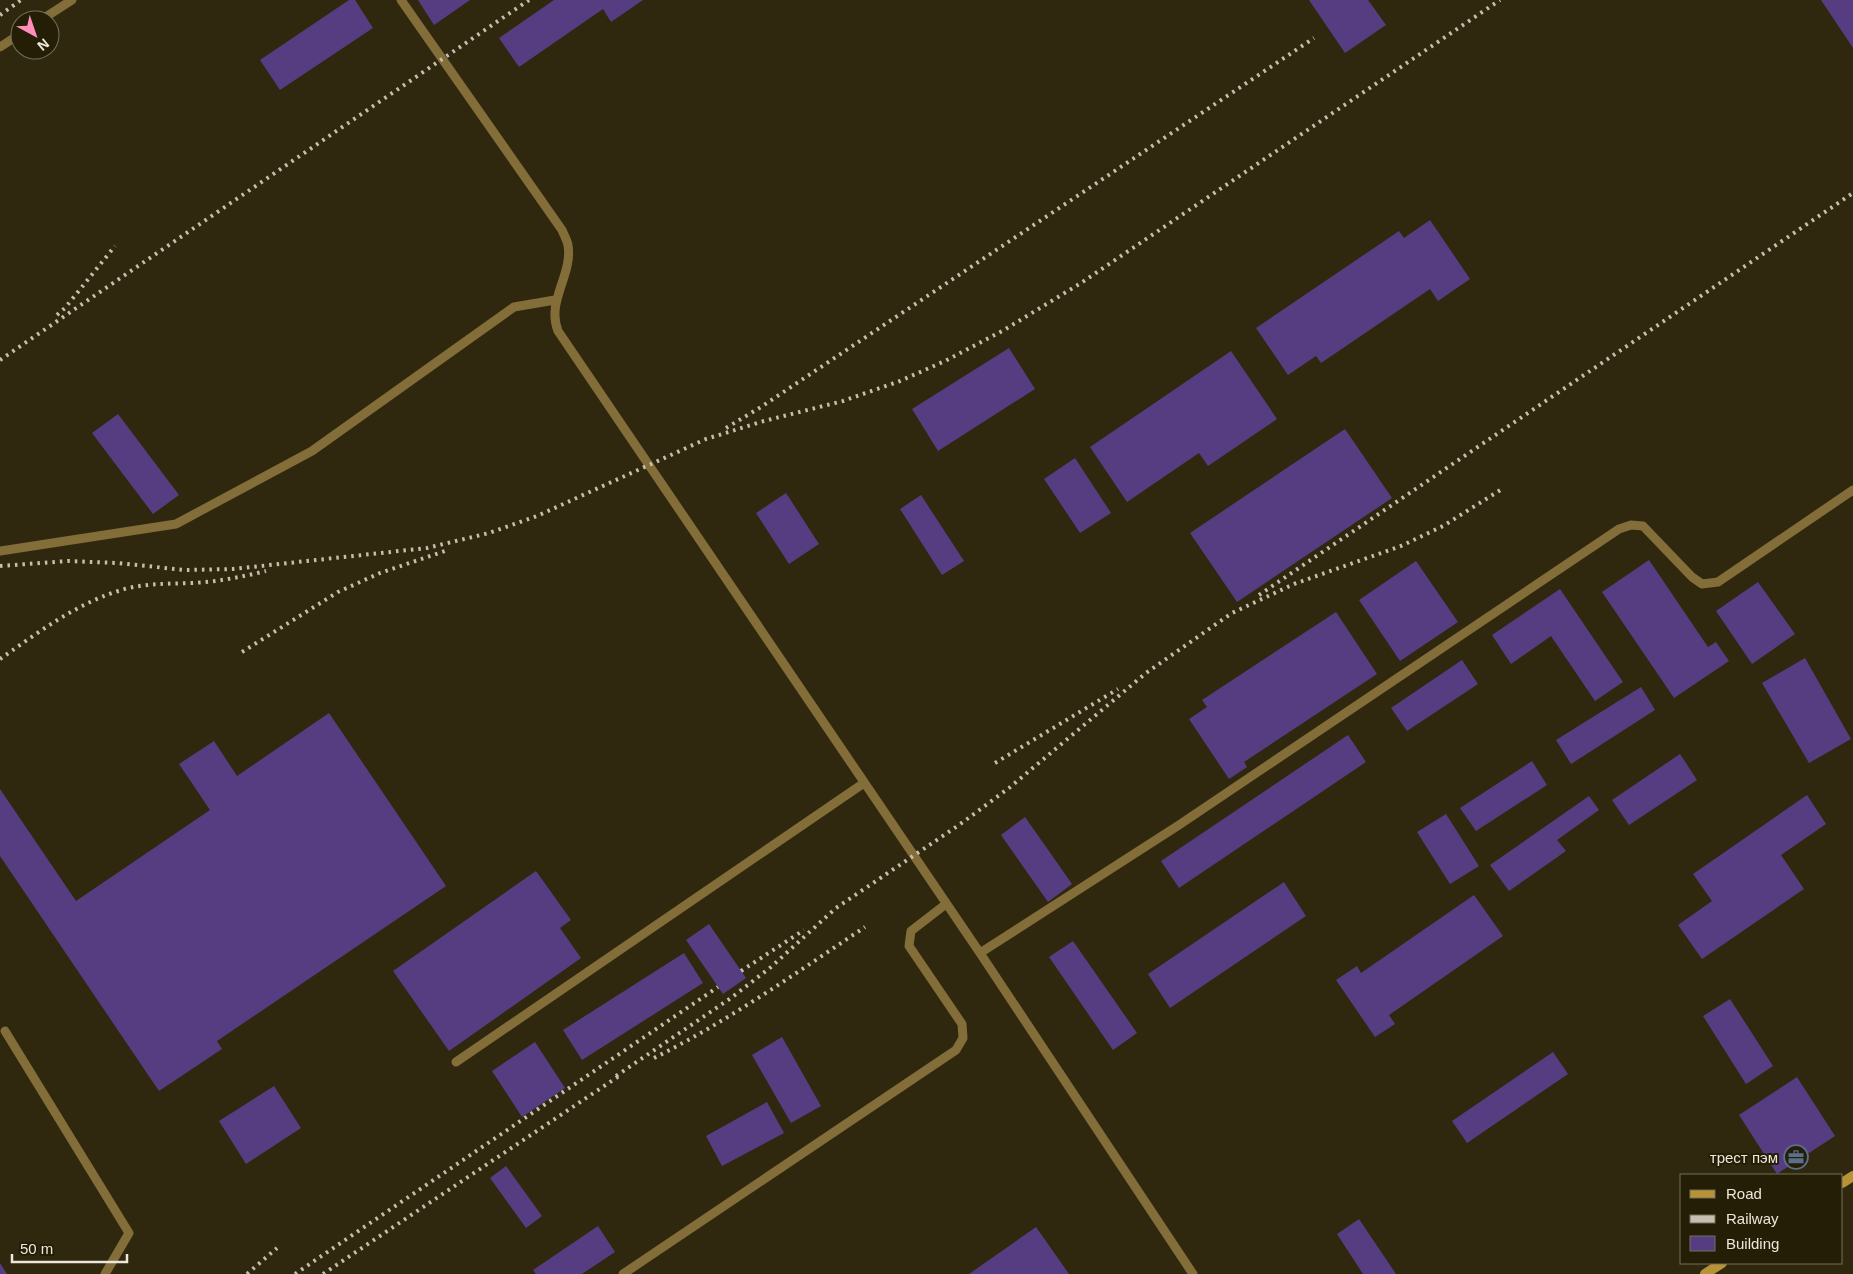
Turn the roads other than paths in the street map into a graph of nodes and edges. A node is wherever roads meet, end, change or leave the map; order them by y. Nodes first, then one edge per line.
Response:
1 (72, 0) edge
2 (402, 0) edge
3 (56, 10) edge
4 (556, 300) junction
5 (1853, 490) edge
6 (0, 551) edge
7 (864, 783) junction
8 (946, 904) junction
9 (980, 953) junction
10 (5, 1032) dead end
11 (456, 1062) dead end
12 (1720, 1264) edge
13 (105, 1274) edge
14 (623, 1274) edge
15 (1193, 1274) edge
16 (1705, 1274) edge

1 - 3 lane
2 - 4 lane
4 - 6 lane
4 - 7 lane
5 - 9 lane
7 - 8 lane
7 - 11 lane
8 - 9 lane
8 - 14 lane
9 - 15 lane
10 - 13 lane
12 - 16 main road

